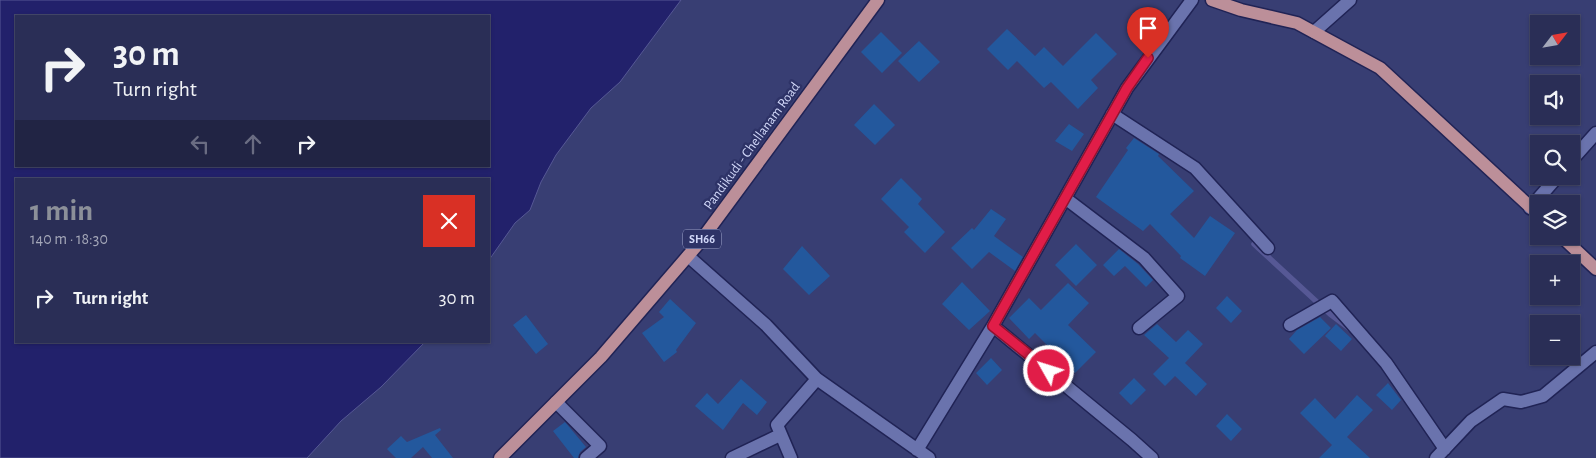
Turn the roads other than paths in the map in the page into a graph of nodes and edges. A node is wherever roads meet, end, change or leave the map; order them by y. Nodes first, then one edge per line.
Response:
1 (878, 0) edge
2 (1192, 0) edge
3 (1212, 0) edge
4 (1350, 0) edge
5 (1314, 32) junction
6 (1112, 114) junction
7 (1596, 133) edge
8 (1580, 151) edge
9 (1065, 198) junction
10 (1530, 207) edge
11 (1571, 245) edge
12 (1268, 248) dead end
13 (688, 256) junction
14 (1596, 269) edge
15 (1290, 325) dead end
16 (993, 326) junction
17 (1139, 328) dead end
18 (1596, 352) edge
19 (817, 379) junction
20 (556, 402) junction
21 (780, 434) junction
22 (917, 450) junction
23 (1440, 453) edge
24 (500, 458) edge
25 (586, 458) edge
26 (732, 458) edge
27 (791, 458) edge
28 (929, 458) edge
29 (1152, 458) edge

1 - 13 main road, Pandikudi - Chellanam Road / SH66
2 - 6 street
3 - 5 main road
4 - 5 street
5 - 10 main road
6 - 9 street
6 - 12 street
7 - 8 street
9 - 16 street
9 - 17 street
11 - 14 main road
13 - 19 street
13 - 20 main road, Pandikudi - Chellanam Road / SH66
15 - 23 street
16 - 22 street
16 - 29 street
18 - 23 street
19 - 21 street
19 - 22 street
20 - 24 main road, Pandikudi - Chellanam Road / SH66
20 - 25 street
21 - 26 street
21 - 27 street
22 - 28 street

